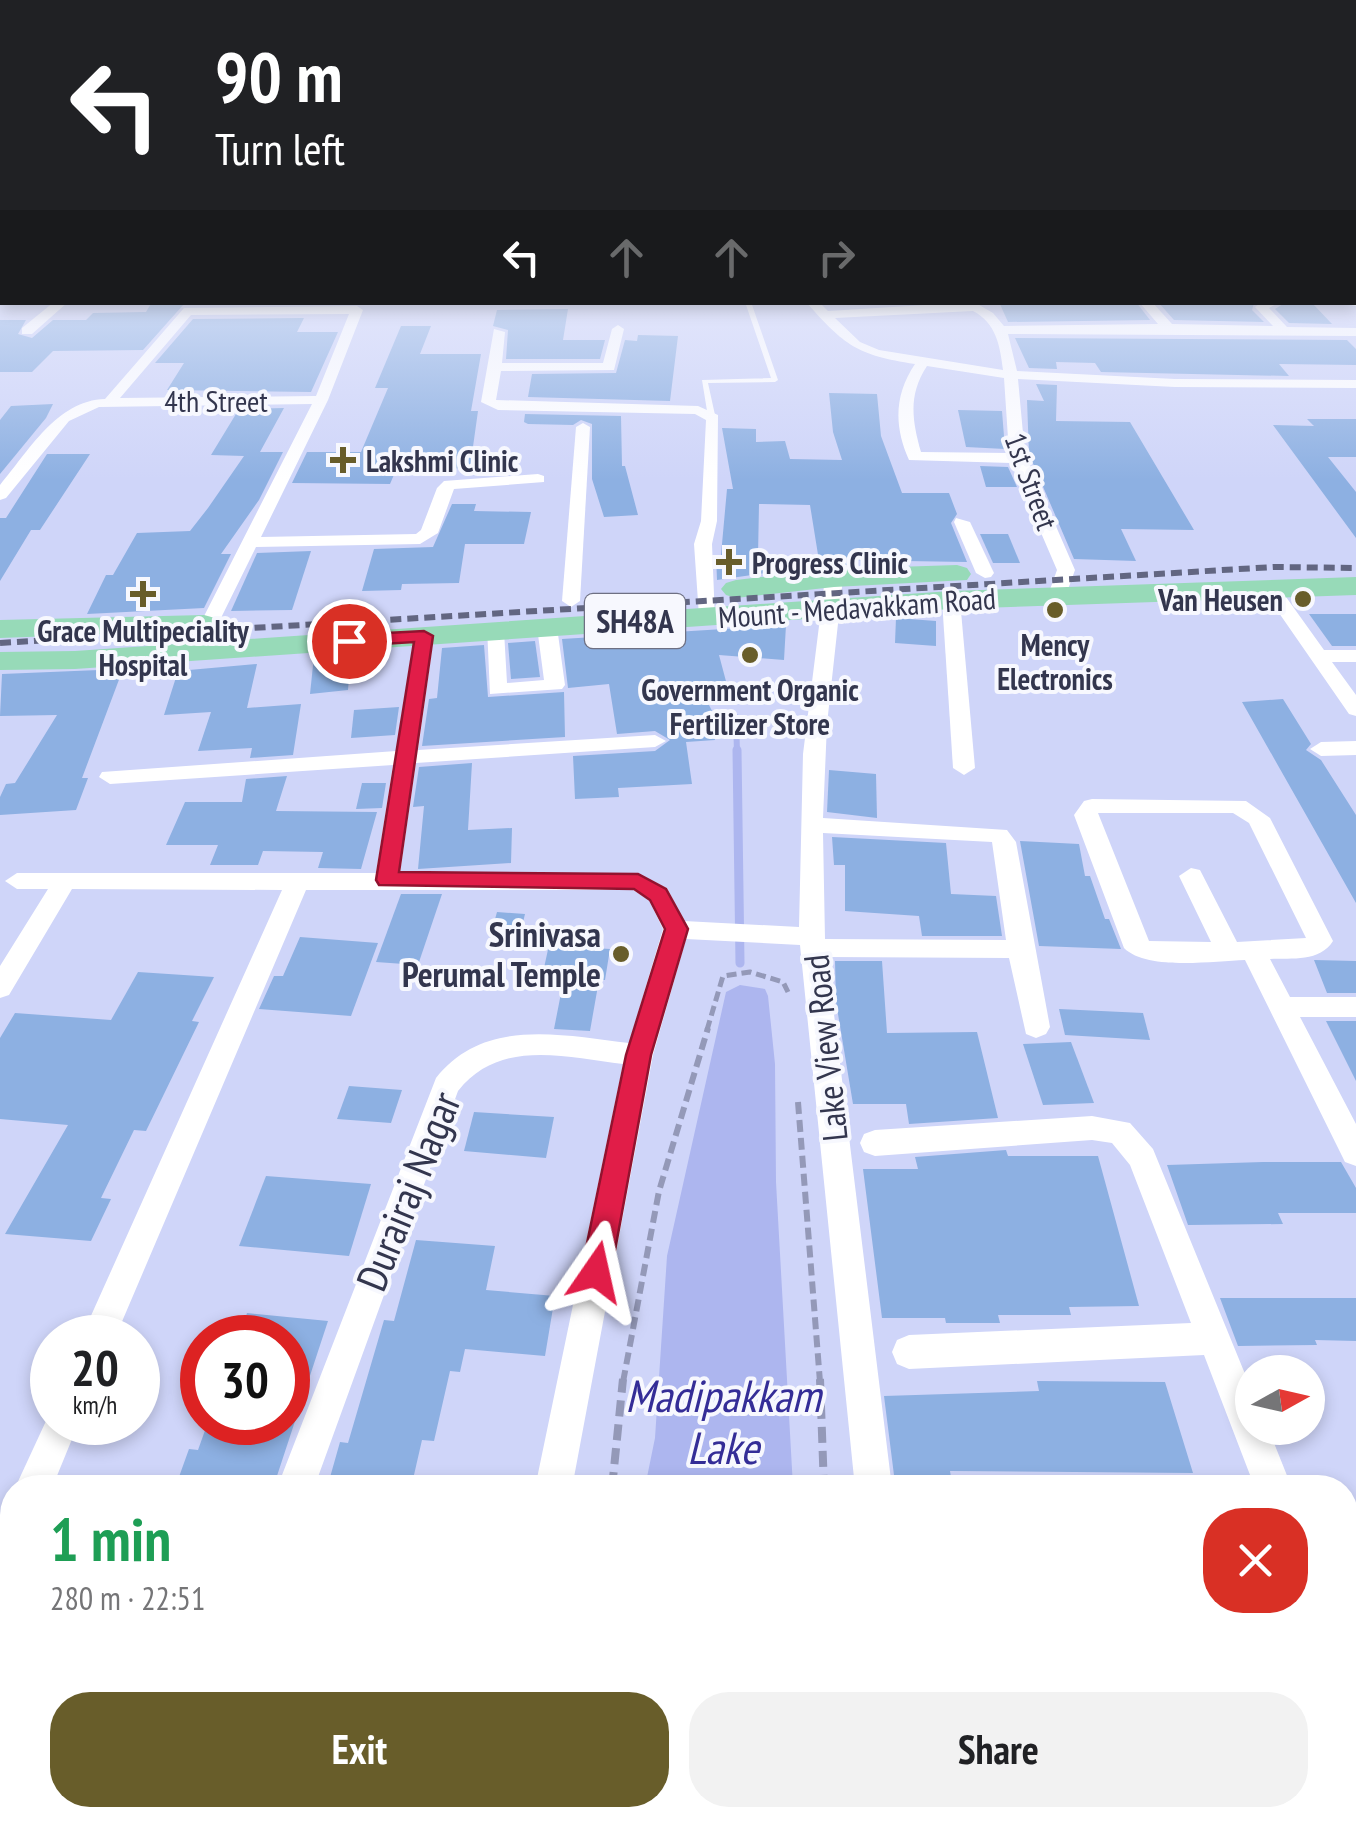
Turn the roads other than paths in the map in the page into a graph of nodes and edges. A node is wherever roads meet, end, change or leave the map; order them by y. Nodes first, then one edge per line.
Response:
1 (52, 310) edge
2 (188, 310) edge
3 (357, 310) edge
4 (751, 310) edge
5 (820, 310) edge
6 (893, 310) edge
7 (979, 310) edge
8 (1152, 310) edge
9 (1263, 310) edge
10 (824, 315) junction
11 (1168, 328) junction
12 (618, 329) dead end
13 (1000, 330) junction
14 (26, 331) dead end
15 (1284, 331) junction
16 (499, 332) dead end
17 (1356, 332) edge
18 (924, 361) junction
19 (495, 367) junction
20 (1011, 376) junction
21 (1356, 384) edge
22 (111, 400) junction
23 (320, 400) junction
24 (711, 416) junction
25 (583, 427) dead end
26 (1018, 458) junction
27 (538, 479) dead end
28 (0, 495) edge
29 (962, 522) dead end
30 (248, 542) junction
31 (985, 574) junction
32 (1356, 574) edge
33 (1062, 582) junction
34 (1356, 586) edge
35 (1270, 587) junction
36 (834, 593) junction
37 (952, 600) junction
38 (571, 601) junction
39 (706, 604) junction
40 (209, 624) junction
41 (547, 627) junction
42 (0, 629) edge
43 (494, 631) junction
44 (424, 636) junction
45 (1318, 656) junction
46 (1356, 656) edge
47 (0, 661) edge
48 (1356, 710) edge
49 (655, 741) dead end
50 (1356, 748) edge
51 (1321, 749) dead end
52 (404, 756) junction
53 (964, 768) dead end
54 (110, 777) dead end
55 (810, 824) junction
56 (1191, 876) dead end
57 (66, 880) junction
58 (387, 880) junction
59 (17, 881) dead end
60 (298, 882) junction
61 (687, 931) junction
62 (805, 940) junction
63 (1020, 949) junction
64 (1241, 951) junction
65 (0, 988) edge
66 (1284, 1007) junction
67 (1356, 1008) edge
68 (1036, 1027) dead end
69 (639, 1055) junction
70 (875, 1143) dead end
71 (1356, 1153) edge
72 (108, 1315) edge
73 (1214, 1338) junction
74 (909, 1352) dead end
75 (51, 1445) edge
76 (39, 1475) edge
77 (300, 1475) edge
78 (556, 1475) edge
79 (872, 1475) edge
80 (1269, 1475) edge

1 - 14 street
2 - 22 street
3 - 23 street
4 - 24 lane
5 - 10 street
6 - 10 street
7 - 13 street
8 - 11 street
9 - 15 street
10 - 18 street
11 - 13 street
11 - 15 street
12 - 19 street
13 - 20 street, 1st Street
15 - 17 street
16 - 19 street
18 - 20 street
18 - 26 street
19 - 24 street
20 - 21 street
20 - 26 street, 1st Street
22 - 23 street, 4th Street
22 - 28 street
23 - 30 street
24 - 39 street
25 - 38 street
26 - 33 street, 1st Street
27 - 30 street
29 - 31 street
30 - 40 street
31 - 33 main road, Mount - Medavakkam Road / SH48A
31 - 36 main road, Mount - Medavakkam Road / SH48A
32 - 33 main road, Mount - Medavakkam Road / SH48A
33 - 35 main road, Mount - Medavakkam Road / SH48A
33 - 37 main road, Mount - Medavakkam Road / SH48A
34 - 35 main road, Mount - Medavakkam Road / SH48A
35 - 45 street
36 - 37 main road, Mount - Medavakkam Road / SH48A
36 - 39 main road, Mount - Medavakkam Road / SH48A
36 - 55 street, Lake View Road
37 - 53 street
38 - 39 main road, Mount - Medavakkam Road / SH48A
38 - 40 main road, Mount - Medavakkam Road / SH48A
39 - 41 main road, Mount - Medavakkam Road / SH48A
40 - 42 main road, Mount - Medavakkam Road / SH48A
41 - 43 main road, Mount - Medavakkam Road / SH48A
41 - 43 street
43 - 44 main road, Mount - Medavakkam Road / SH48A
44 - 47 main road, Mount - Medavakkam Road / SH48A
44 - 52 street
45 - 46 street
45 - 48 street
49 - 52 street
50 - 51 street
52 - 54 street
52 - 58 street
55 - 62 street, Lake View Road
55 - 63 street
56 - 64 street
57 - 59 street
57 - 60 street
57 - 65 street
58 - 60 street
58 - 61 street
60 - 72 street
61 - 62 street
61 - 69 street
62 - 63 street
62 - 79 street, Lake View Road
63 - 68 street
64 - 64 street
64 - 66 street
66 - 67 street
66 - 71 street
69 - 77 street, Durairaj Nagar
69 - 78 street
70 - 73 street
73 - 74 street
73 - 80 street
75 - 76 street

